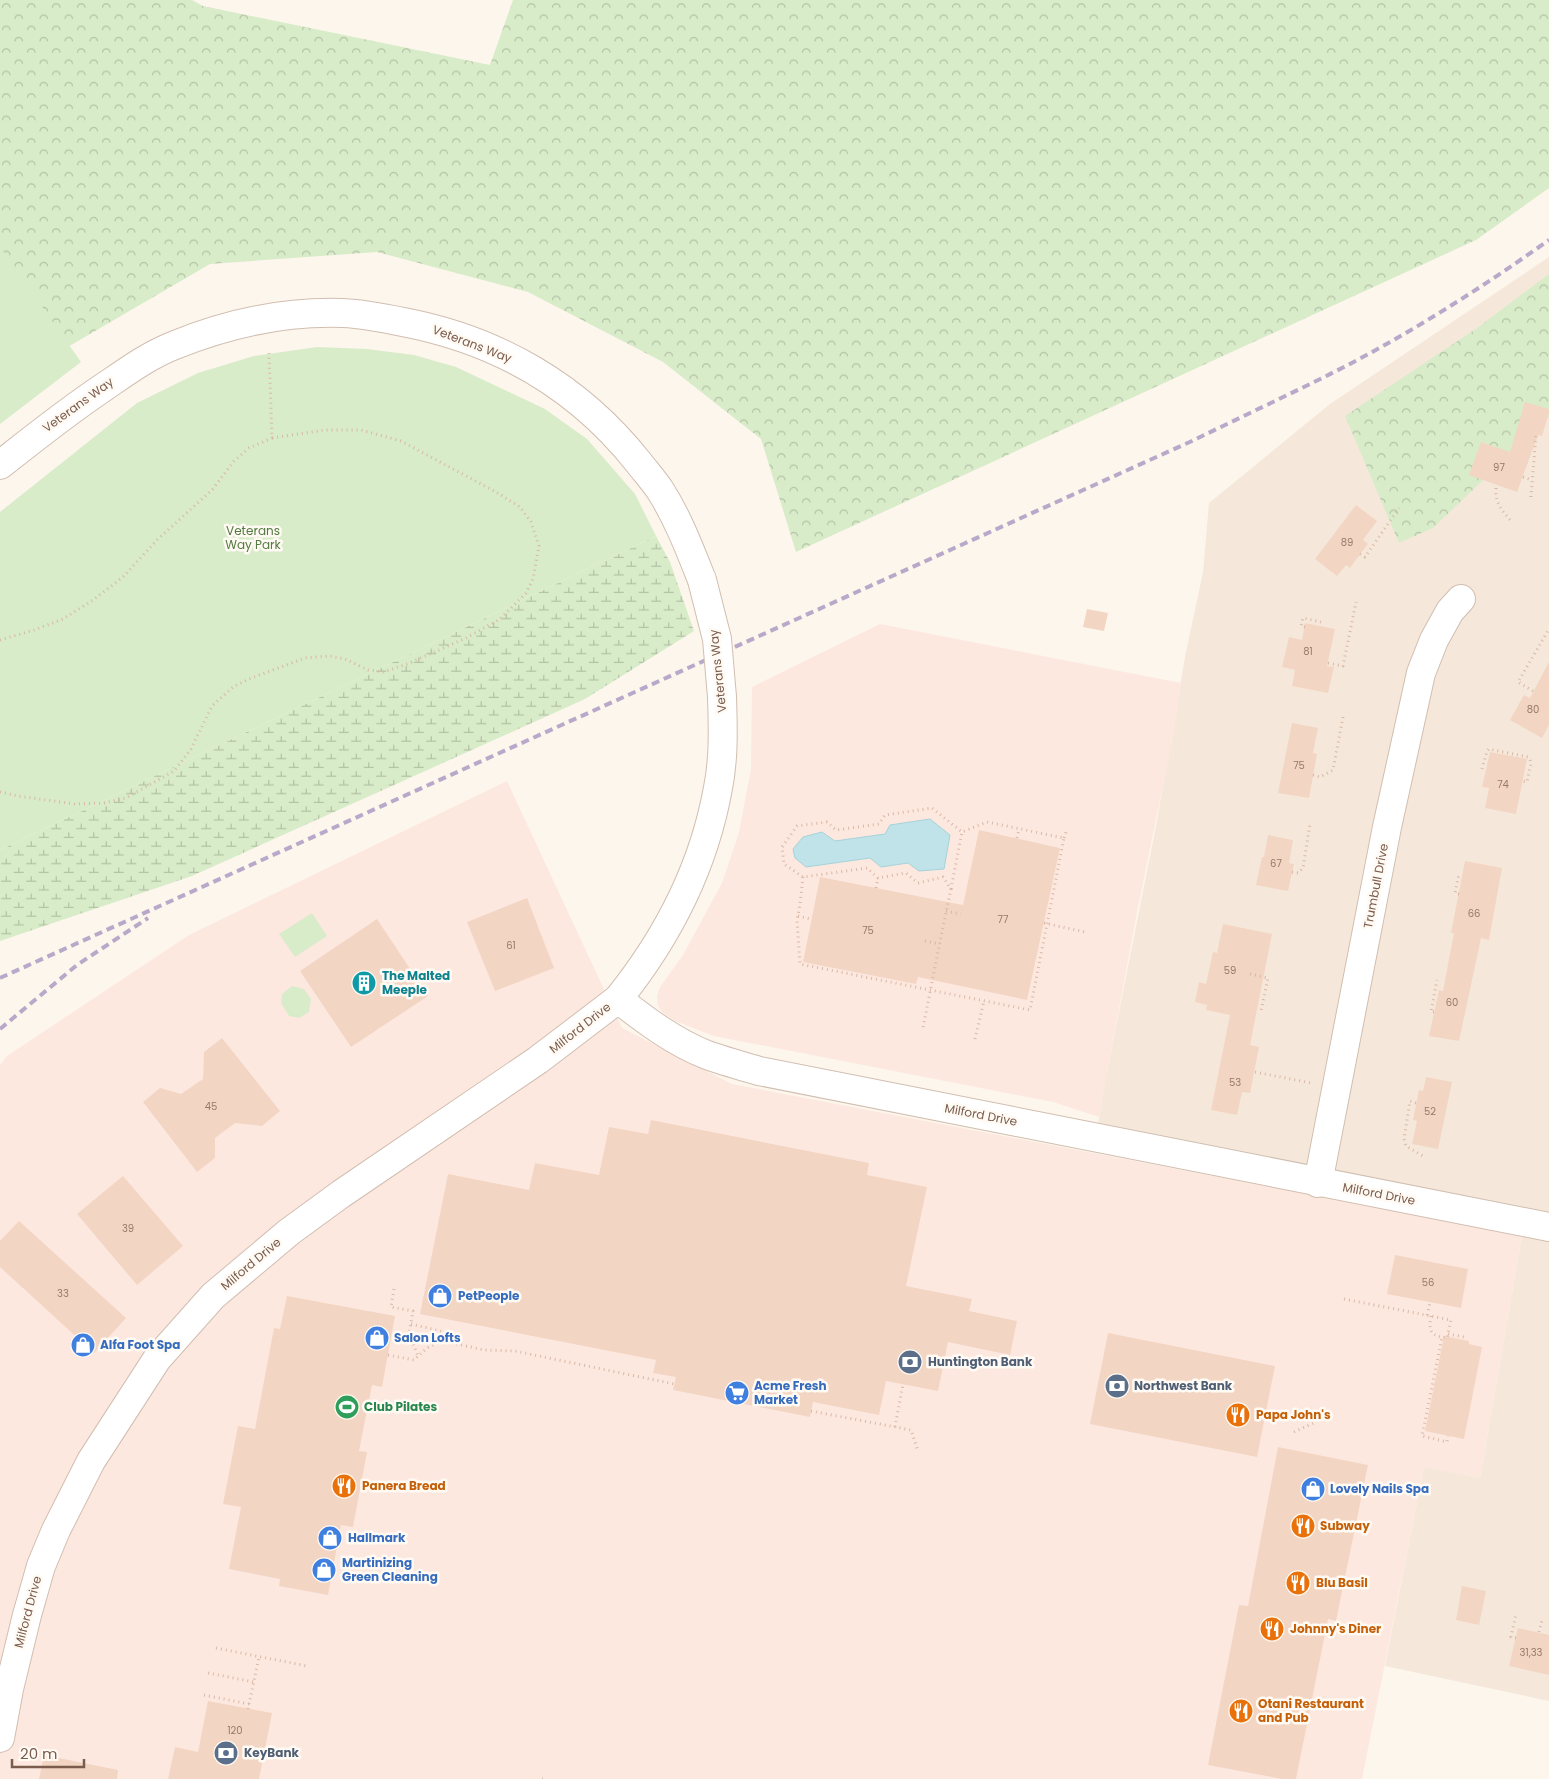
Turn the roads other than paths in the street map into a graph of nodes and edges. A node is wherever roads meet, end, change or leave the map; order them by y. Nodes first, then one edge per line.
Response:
1 (0, 465) edge
2 (1461, 600) dead end
3 (618, 999) junction
4 (1318, 1183) junction
5 (1549, 1227) edge
6 (0, 1738) edge

1 - 3 street, Veterans Way, bridge
2 - 4 street, Trumbull Drive
3 - 4 street, Milford Drive
3 - 6 street, Milford Drive
4 - 5 street, Milford Drive

